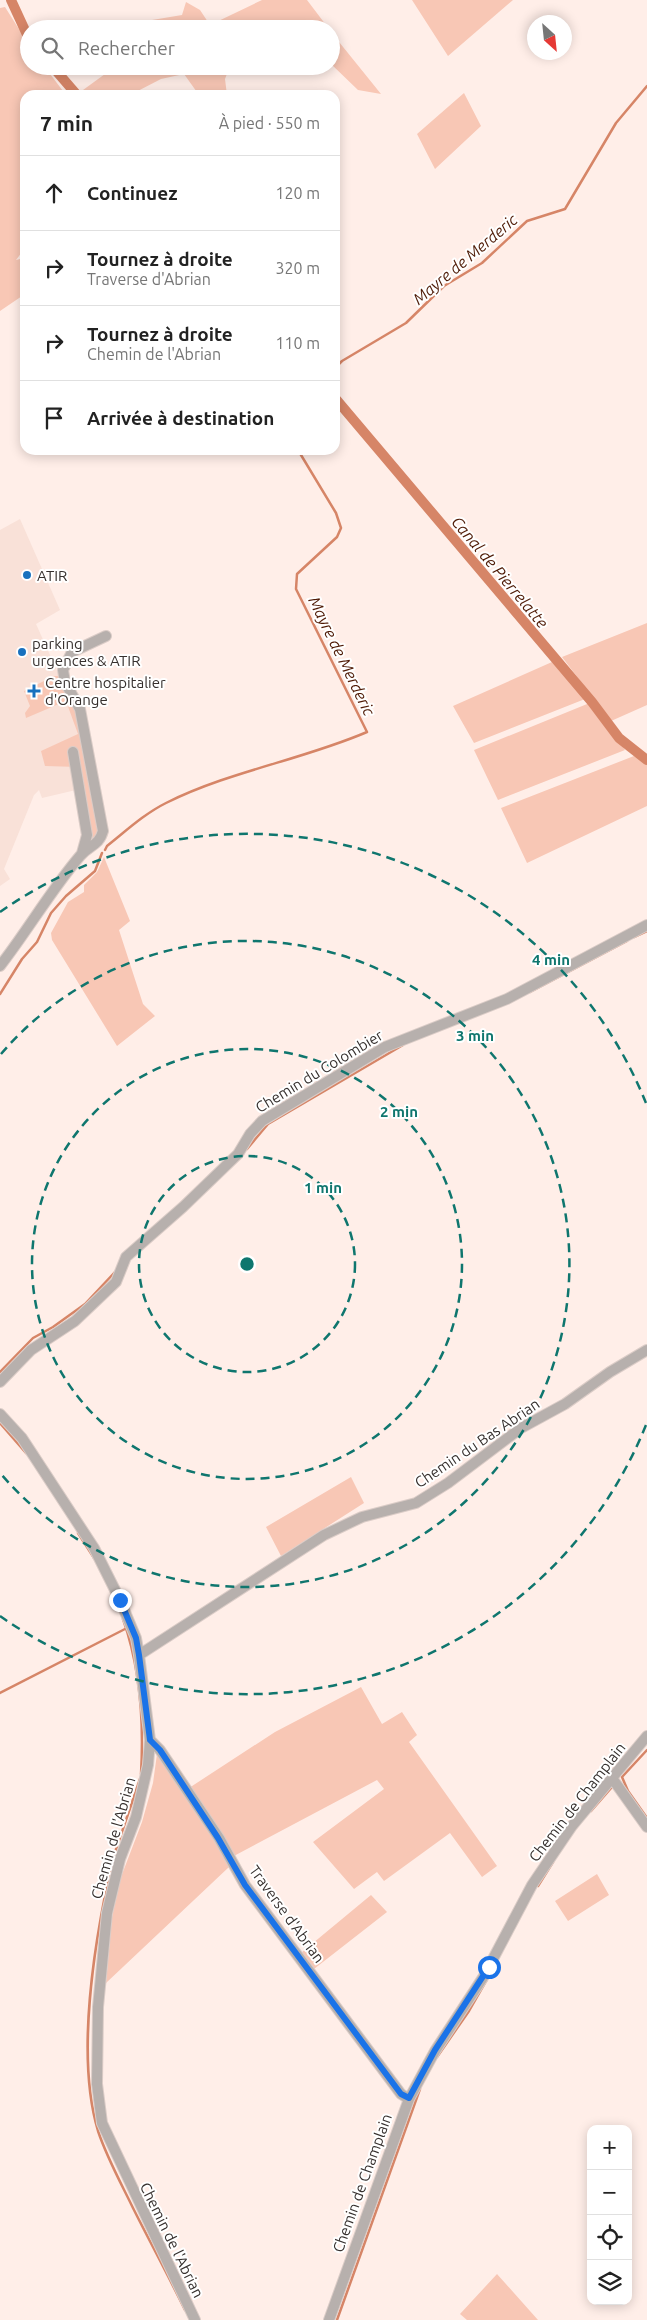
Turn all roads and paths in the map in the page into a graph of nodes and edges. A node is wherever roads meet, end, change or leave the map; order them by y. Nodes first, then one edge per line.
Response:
1 (106, 636) dead end
2 (73, 752) dead end
3 (82, 853) junction
4 (647, 925) edge
5 (0, 966) edge
6 (647, 1350) edge
7 (0, 1382) edge
8 (0, 1414) edge
9 (139, 1655) junction
10 (647, 1736) edge
11 (150, 1740) junction
12 (612, 1778) junction
13 (647, 1826) edge
14 (409, 2098) junction
15 (194, 2320) edge
16 (329, 2320) edge

1 - 3 street
2 - 3 street
3 - 5 street
4 - 7 street, Chemin du Colombier
6 - 9 street, Chemin du Bas Abrian
8 - 9 street, Chemin de l'Abrian
9 - 11 street, Chemin de l'Abrian
10 - 12 street, Chemin de Champlain
11 - 14 street, Traverse d'Abrian
11 - 15 street, Chemin de l'Abrian
12 - 13 street
12 - 14 street, Chemin de Champlain
14 - 16 street, Chemin de Champlain

